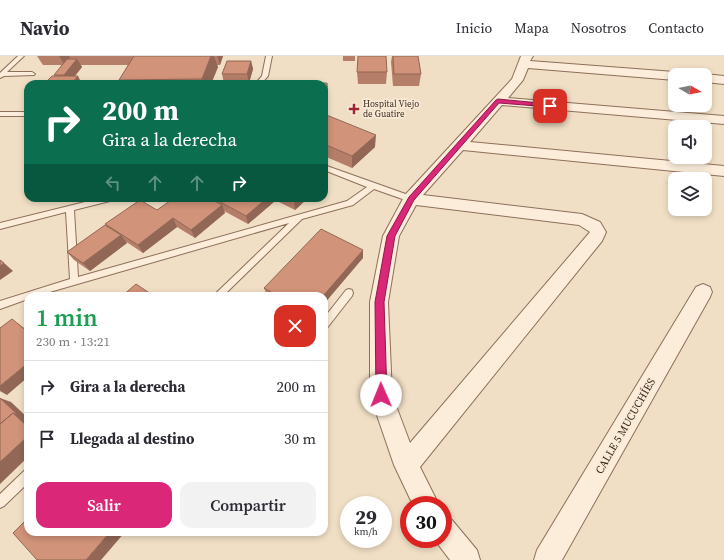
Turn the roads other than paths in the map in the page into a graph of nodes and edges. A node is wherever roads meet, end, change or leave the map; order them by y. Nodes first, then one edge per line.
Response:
1 (21, 56) edge
2 (269, 56) edge
3 (526, 60) edge
4 (32, 74) dead end
5 (1, 75) edge
6 (668, 75) edge
7 (712, 79) edge
8 (262, 80) edge
9 (724, 80) edge
10 (498, 101) junction
11 (0, 114) edge
12 (24, 114) edge
13 (724, 120) edge
14 (459, 145) junction
15 (328, 169) edge
16 (724, 171) edge
17 (374, 186) junction
18 (411, 199) junction
19 (96, 202) edge
20 (70, 209) junction
21 (299, 218) junction
22 (0, 226) edge
23 (74, 282) junction
24 (48, 292) edge
25 (221, 292) edge
26 (703, 292) dead end
27 (349, 293) dead end
28 (24, 299) edge
29 (0, 305) edge
30 (328, 320) edge
31 (406, 465) junction
32 (24, 479) edge
33 (422, 496) edge
34 (0, 502) edge
35 (452, 541) edge
36 (467, 560) edge
37 (547, 560) edge

1 - 5 lane
2 - 8 lane
3 - 6 street
3 - 10 street
4 - 5 lane
7 - 9 street
10 - 13 street
10 - 14 street
11 - 12 lane
14 - 16 street
14 - 18 street
15 - 17 lane
17 - 18 lane
17 - 21 lane
18 - 31 street
18 - 31 street
19 - 20 lane
20 - 22 lane
20 - 23 lane
21 - 23 lane
21 - 25 lane
23 - 24 lane
26 - 37 street, CALLE 5 MUCUCHÍES
27 - 30 lane
28 - 29 lane
31 - 33 street
32 - 34 lane
35 - 36 street

